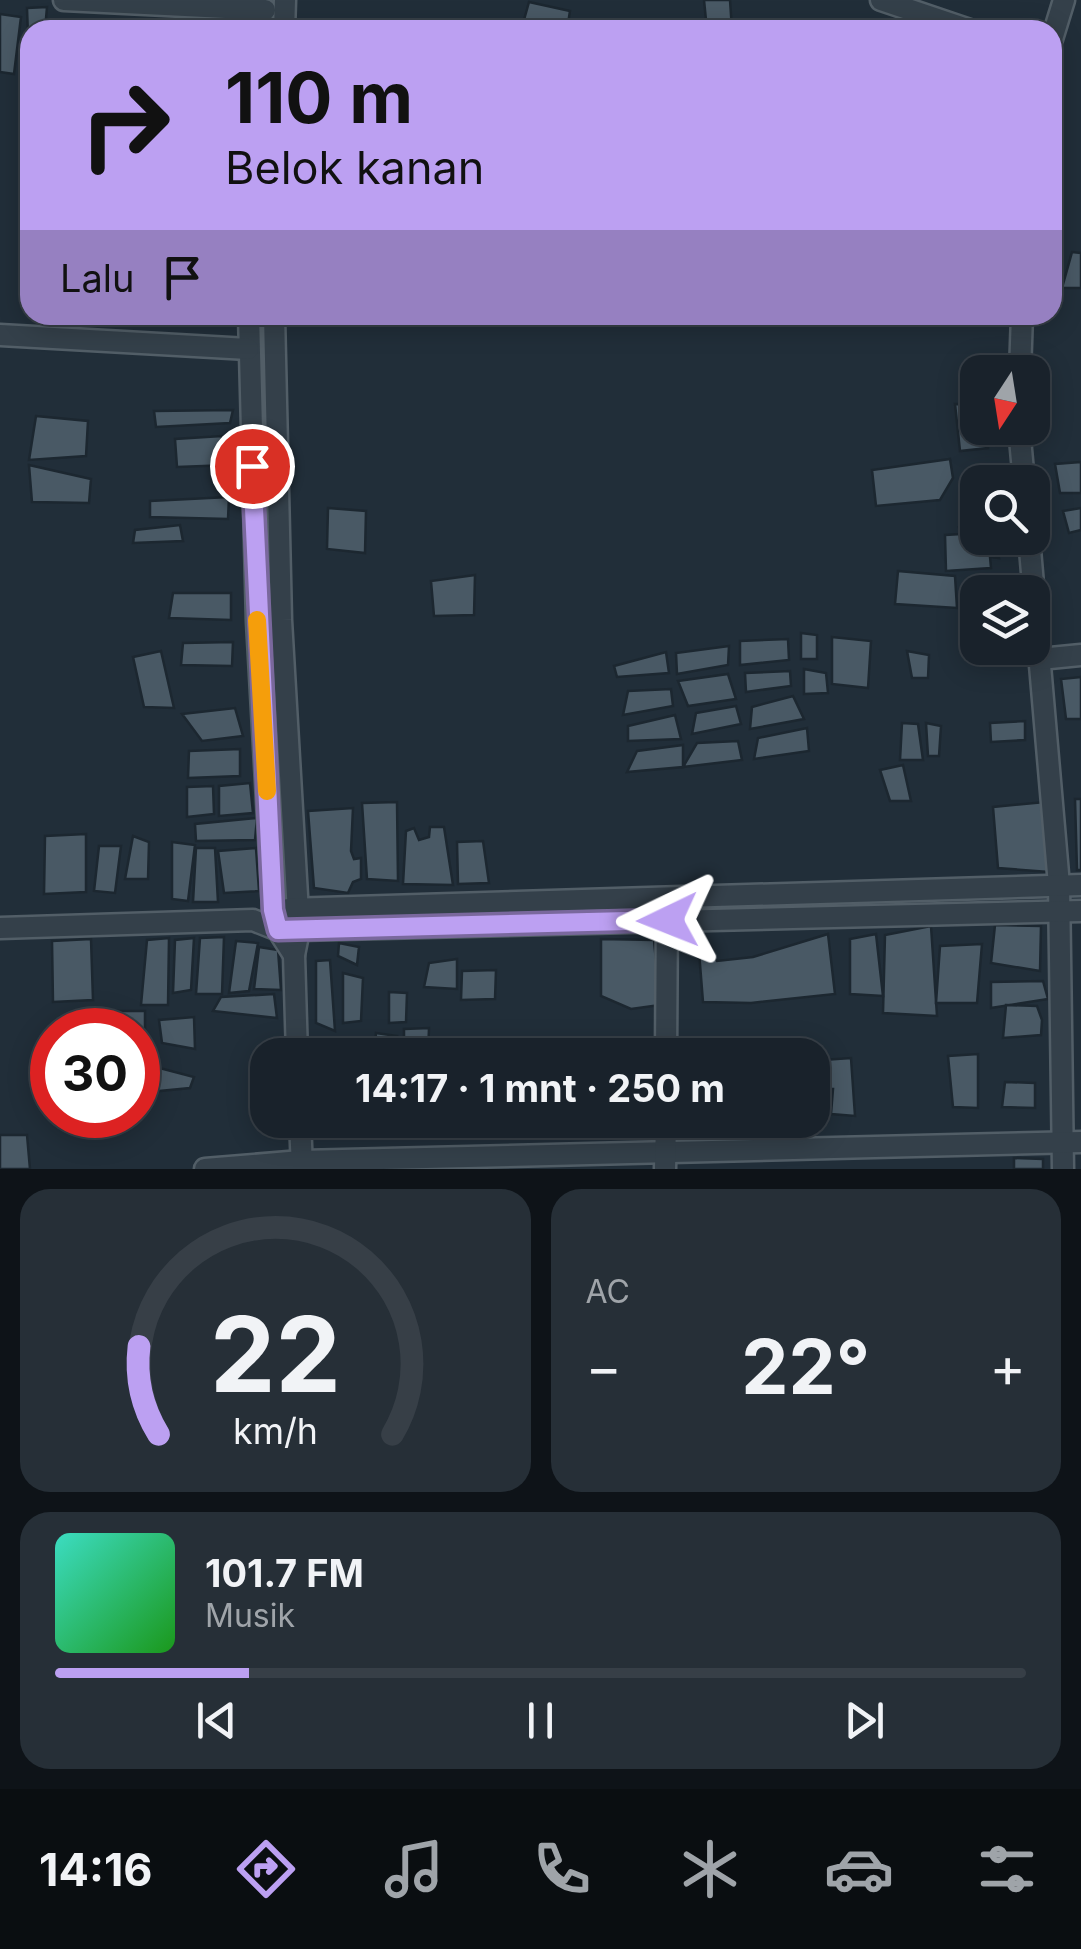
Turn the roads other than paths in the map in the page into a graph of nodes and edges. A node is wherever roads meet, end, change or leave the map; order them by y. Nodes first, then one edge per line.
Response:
1 (64, 0) edge
2 (881, 0) edge
3 (265, 13) edge
4 (940, 20) edge
5 (249, 325) edge
6 (274, 325) edge
7 (1022, 325) edge
8 (0, 336) edge
9 (248, 350) junction
10 (1021, 355) edge
11 (1081, 655) edge
12 (1050, 657) edge
13 (1041, 665) edge
14 (1070, 885) edge
15 (667, 910) junction
16 (1071, 911) edge
17 (287, 920) junction
18 (0, 928) edge
19 (296, 1038) edge
20 (666, 1038) edge
21 (300, 1138) edge
22 (1072, 1142) edge
23 (666, 1161) edge
24 (301, 1165) edge
25 (205, 1169) edge
26 (1063, 1169) edge

1 - 3 street
2 - 4 street
5 - 9 street
6 - 17 street
7 - 10 street
8 - 9 street
9 - 17 street
11 - 12 street
13 - 14 street
14 - 15 street
14 - 16 street
15 - 16 street
15 - 17 street
15 - 20 street
16 - 22 street
17 - 18 street
17 - 19 street
21 - 24 street
22 - 23 street
22 - 26 street
23 - 24 street
24 - 25 street

